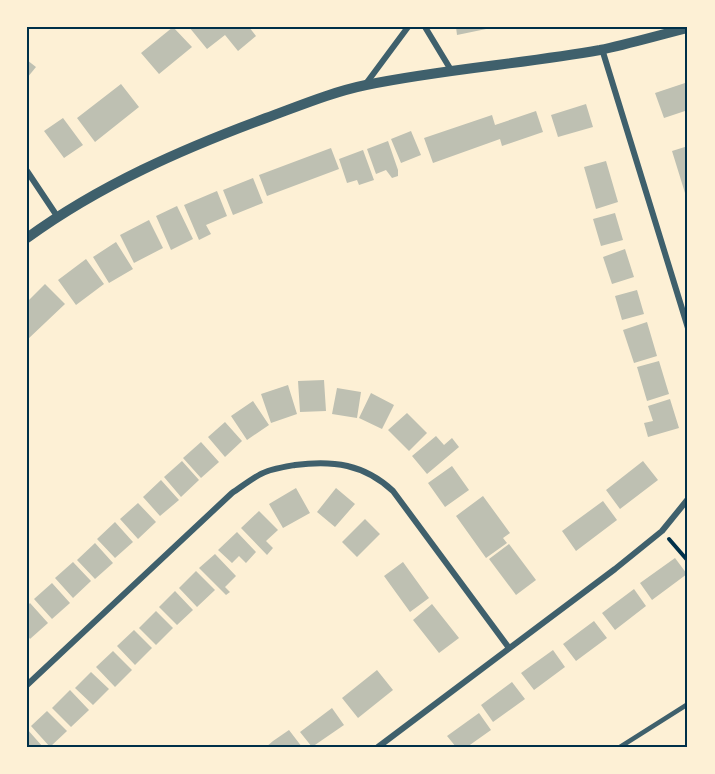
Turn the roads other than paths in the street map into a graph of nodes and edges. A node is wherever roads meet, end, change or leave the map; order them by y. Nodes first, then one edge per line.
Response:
1 (408, 27) edge
2 (425, 27) edge
3 (688, 28) edge
4 (602, 49) junction
5 (451, 70) junction
6 (364, 86) junction
7 (27, 171) edge
8 (57, 216) junction
9 (27, 238) edge
10 (688, 328) edge
11 (688, 499) edge
12 (509, 648) junction
13 (27, 685) edge
14 (688, 704) edge
15 (378, 747) edge
16 (620, 747) edge

1 - 6 street
2 - 5 street
3 - 4 street
4 - 5 street
4 - 10 street
5 - 6 street
6 - 8 street
7 - 8 street
8 - 9 street
11 - 12 street
12 - 13 street
12 - 15 street
14 - 16 lane

